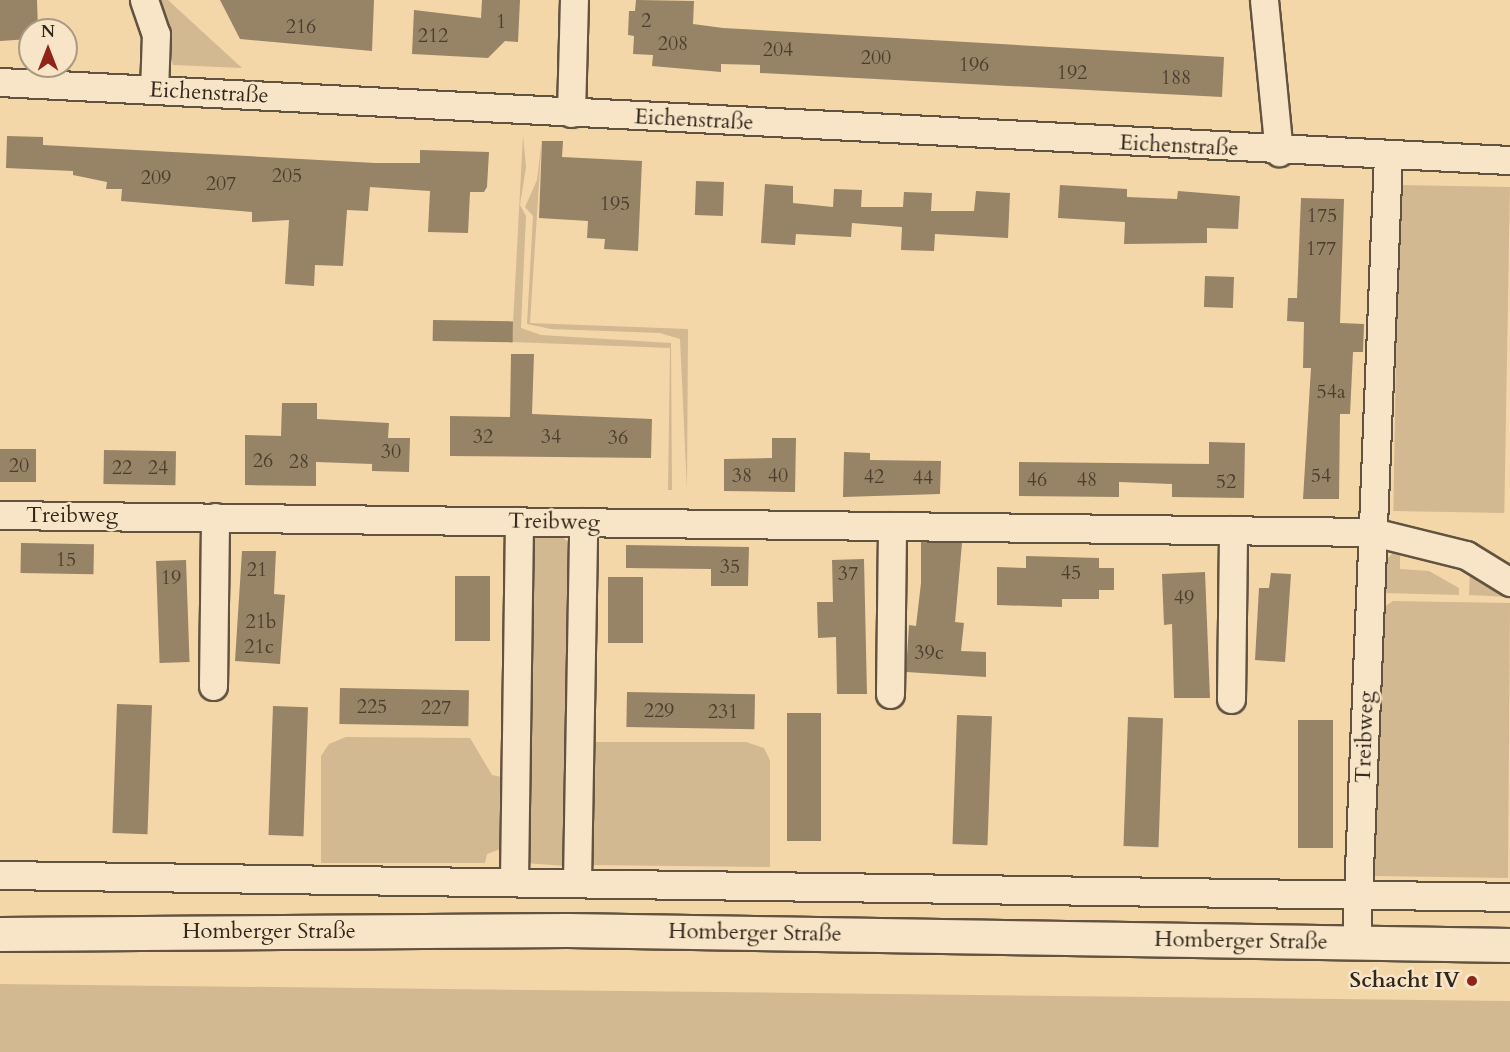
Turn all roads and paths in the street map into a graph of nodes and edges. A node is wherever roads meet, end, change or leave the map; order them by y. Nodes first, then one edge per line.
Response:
1 (144, 0) edge
2 (574, 0) edge
3 (1264, 0) edge
4 (0, 82) edge
5 (154, 90) junction
6 (571, 113) junction
7 (1279, 152) junction
8 (1388, 155) junction
9 (1510, 160) edge
10 (0, 515) edge
11 (215, 517) junction
12 (519, 521) junction
13 (583, 522) junction
14 (892, 526) junction
15 (1233, 530) junction
16 (1373, 532) junction
17 (1510, 582) edge
18 (213, 686) dead end
19 (890, 694) dead end
20 (1231, 699) dead end
21 (0, 875) edge
22 (514, 880) junction
23 (577, 881) junction
24 (1358, 896) junction
25 (1510, 897) edge
26 (0, 934) edge
27 (1356, 943) junction
28 (1510, 945) edge

1 - 5 street
2 - 6 street
3 - 7 street
4 - 5 street, Eichenstraße
5 - 6 street, Eichenstraße
6 - 7 street, Eichenstraße
7 - 8 street, Eichenstraße
8 - 9 street, Eichenstraße
8 - 16 street, Treibweg
10 - 11 street, Treibweg
11 - 12 street, Treibweg
11 - 18 street
12 - 13 street, Treibweg
12 - 22 street
13 - 14 street, Treibweg
13 - 23 street
14 - 15 street, Treibweg
14 - 19 street
15 - 16 street, Treibweg
15 - 20 street
16 - 17 street, Treibweg
16 - 24 street, Treibweg
21 - 22 street
22 - 23 street
23 - 24 street
24 - 25 street
24 - 27 street, Treibweg
26 - 27 main road, Homberger Straße
27 - 28 main road, Homberger Straße

